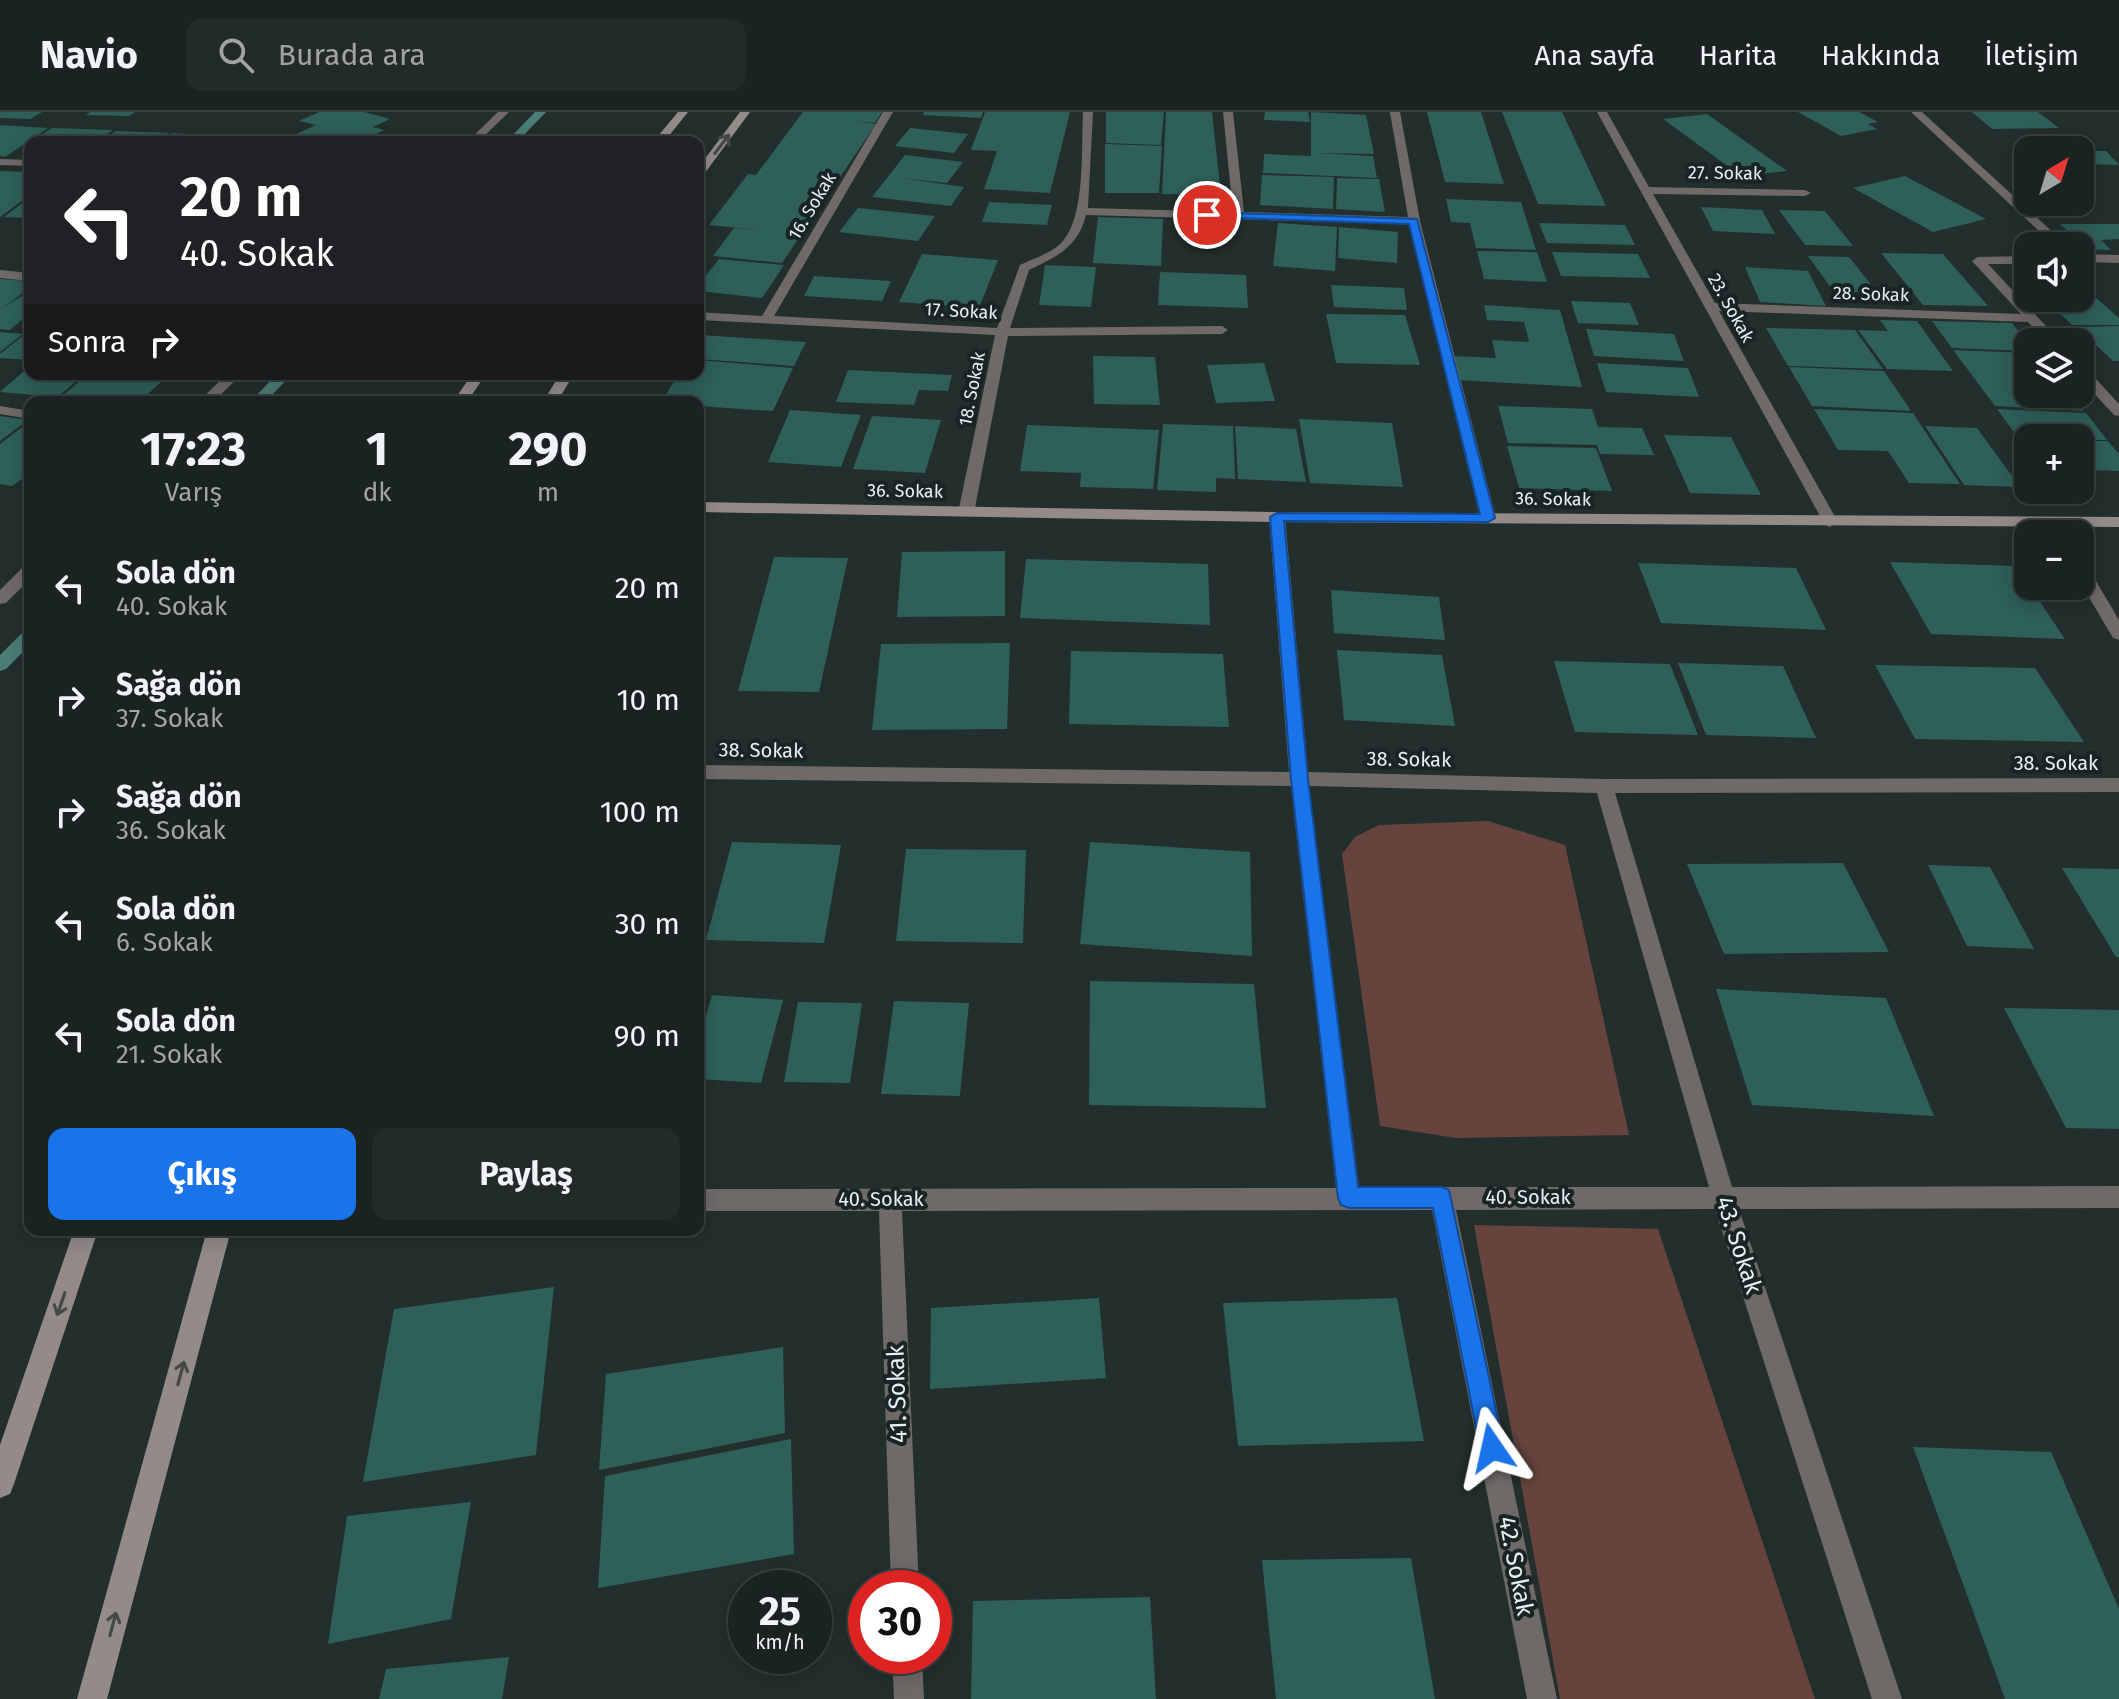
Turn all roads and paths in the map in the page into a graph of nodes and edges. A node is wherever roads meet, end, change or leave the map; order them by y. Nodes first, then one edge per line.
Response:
1 (504, 112) edge
2 (683, 112) edge
3 (745, 112) edge
4 (888, 112) edge
5 (1088, 112) edge
6 (1228, 112) edge
7 (1395, 112) edge
8 (1602, 112) edge
9 (1916, 112) edge
10 (478, 136) edge
11 (663, 136) edge
12 (0, 162) edge
13 (24, 163) edge
14 (704, 167) edge
15 (1644, 190) junction
16 (1805, 193) dead end
17 (1081, 211) junction
18 (1239, 216) junction
19 (1414, 221) junction
20 (2047, 232) edge
21 (2094, 258) edge
22 (2119, 259) edge
23 (2014, 260) edge
24 (0, 274) edge
25 (24, 276) edge
26 (2014, 300) edge
27 (1710, 307) junction
28 (2025, 312) edge
29 (704, 316) edge
30 (2031, 318) junction
31 (766, 319) junction
32 (2041, 328) edge
33 (1222, 330) dead end
34 (1002, 332) junction
35 (229, 380) edge
36 (2094, 385) edge
37 (211, 396) edge
38 (0, 410) edge
39 (2119, 412) edge
40 (24, 414) edge
41 (704, 507) edge
42 (966, 513) junction
43 (1277, 517) junction
44 (1488, 518) junction
45 (1830, 522) junction
46 (2119, 522) edge
47 (2094, 525) edge
48 (2014, 528) edge
49 (0, 572) edge
50 (24, 572) edge
51 (24, 575) edge
52 (2094, 592) edge
53 (0, 599) edge
54 (2119, 634) edge
55 (704, 772) edge
56 (1299, 779) junction
57 (2119, 785) edge
58 (1604, 786) junction
59 (1723, 1196) junction
60 (2119, 1197) edge
61 (1349, 1198) junction
62 (1442, 1198) junction
63 (890, 1199) junction
64 (704, 1200) edge
65 (84, 1236) edge
66 (217, 1236) edge
67 (0, 1484) edge
68 (904, 1570) edge
69 (908, 1674) edge
70 (92, 1699) edge
71 (909, 1699) edge
72 (1542, 1699) edge
73 (1887, 1699) edge

1 - 10 street
2 - 11 main road
14 -> 3 main road
4 - 31 street, 16. Sokak
5 - 17 street, 18. Sokak
6 - 18 street
7 - 19 street
8 - 15 street, 23. Sokak
9 - 20 street
12 - 13 street
15 - 16 street, 27. Sokak
15 - 27 street, 23. Sokak
17 - 18 street
17 - 34 street, 18. Sokak
18 - 19 street
19 - 44 street
21 - 22 street
23 - 26 street
24 - 25 street
27 - 30 street, 28. Sokak
27 - 45 street, 23. Sokak
28 - 30 street
29 - 31 street, 17. Sokak
30 - 32 street
31 - 34 street, 17. Sokak
33 - 34 street, 17. Sokak
34 - 42 street, 18. Sokak
35 - 37 street
36 - 39 street
38 - 40 street
41 - 42 main road, 36. Sokak
42 - 43 main road, 36. Sokak
43 - 44 main road, 36. Sokak
43 - 56 street
44 - 45 main road, 36. Sokak
45 - 48 main road, 36. Sokak
46 - 47 main road, 36. Sokak
49 - 50 street
51 - 53 street
52 - 54 street
55 - 56 street, 38. Sokak
56 - 58 street, 38. Sokak
56 - 61 street
57 - 58 street, 38. Sokak
58 - 59 street, 43. Sokak
59 - 60 street, 40. Sokak
59 - 62 street, 40. Sokak
59 - 73 street, 43. Sokak
61 - 62 street, 40. Sokak
61 - 63 street, 40. Sokak
62 - 72 street, 42. Sokak
63 - 64 street, 40. Sokak
63 - 68 street, 41. Sokak
65 -> 67 main road
70 -> 66 main road
69 - 71 street

